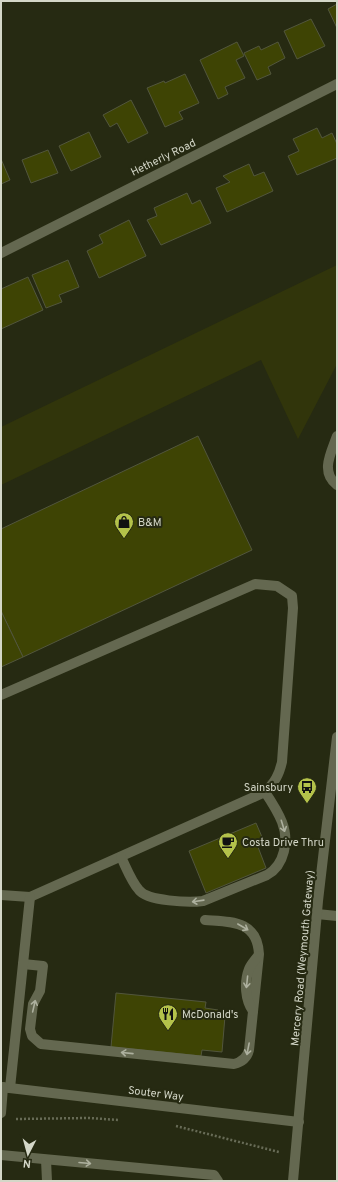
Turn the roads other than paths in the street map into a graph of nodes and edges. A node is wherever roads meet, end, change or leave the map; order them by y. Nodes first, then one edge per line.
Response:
1 (337, 84) edge
2 (1, 253) edge
3 (337, 436) edge
4 (337, 485) edge
5 (1, 694) edge
6 (337, 737) edge
7 (265, 792) junction
8 (121, 857) junction
9 (1, 895) edge
10 (30, 897) junction
11 (317, 914) junction
12 (337, 916) edge
13 (205, 920) dead end
14 (23, 964) junction
15 (5, 1088) edge
16 (5, 1116) edge
17 (299, 1122) junction
18 (1, 1155) edge
19 (46, 1160) junction
20 (46, 1181) edge
21 (218, 1181) edge
22 (293, 1181) edge

1 - 2 street, Hetherly Road
3 - 4 street
5 - 7 street
6 - 11 street, Mercery Road (Weymouth Gateway)
7 - 8 street
7 -> 8 street
8 - 10 street
9 - 10 street
10 - 14 street
11 - 12 street
11 - 17 street, Mercery Road (Weymouth Gateway)
13 -> 14 street
14 - 15 street
15 - 16 street
15 - 17 street, Souter Way
17 - 22 street, Mercery Road (Weymouth Gateway)
18 - 19 street
19 - 20 street
19 -> 21 street

